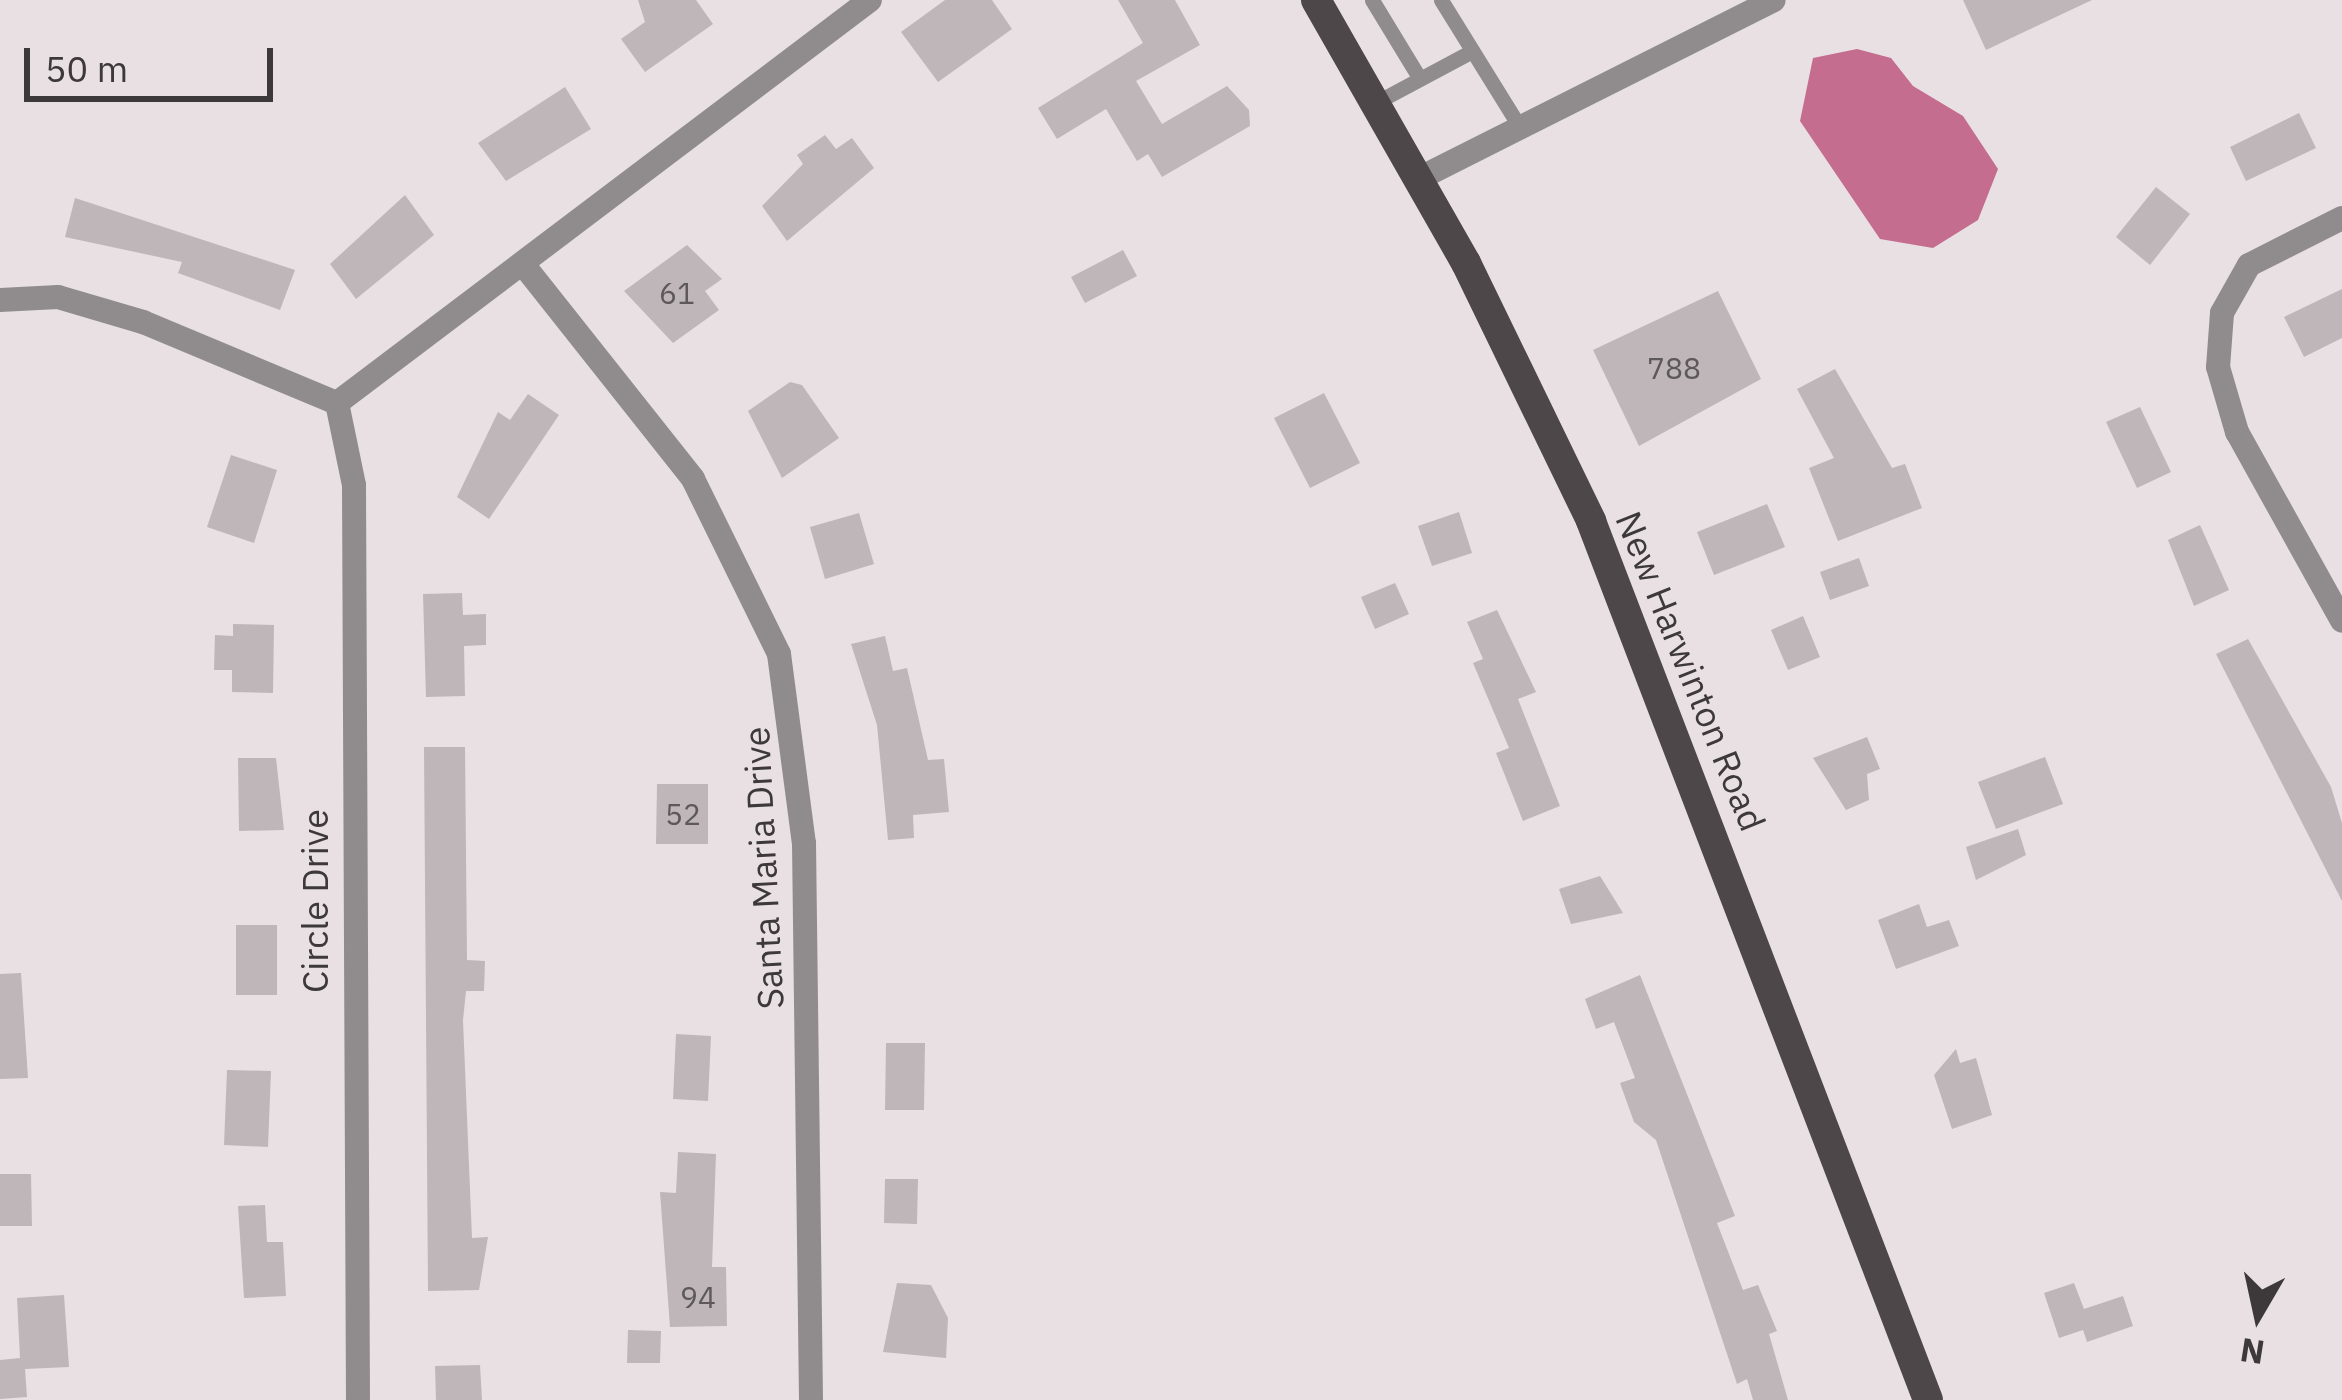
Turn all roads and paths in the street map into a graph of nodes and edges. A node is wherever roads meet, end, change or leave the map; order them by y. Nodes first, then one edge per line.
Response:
1 (870, 0) edge
2 (1372, 0) edge
3 (1441, 0) edge
4 (1774, 0) edge
5 (1318, 1) edge
6 (1472, 51) junction
7 (1420, 79) junction
8 (1375, 103) junction
9 (1518, 124) junction
10 (1418, 179) junction
11 (2342, 218) edge
12 (526, 268) junction
13 (0, 300) edge
14 (337, 403) junction
15 (2342, 621) edge
16 (358, 1400) edge
17 (811, 1400) edge
18 (1928, 1400) edge

1 - 12 street
2 - 7 lane
3 - 6 lane
4 - 9 street
5 - 8 main road, New Harwinton Road
6 - 7 lane
6 - 9 lane
7 - 8 lane
8 - 10 main road, New Harwinton Road
9 - 10 street
10 - 18 main road, New Harwinton Road
11 - 15 street
12 - 14 street
12 - 17 street, Santa Maria Drive
13 - 14 street
14 - 16 street, Circle Drive

